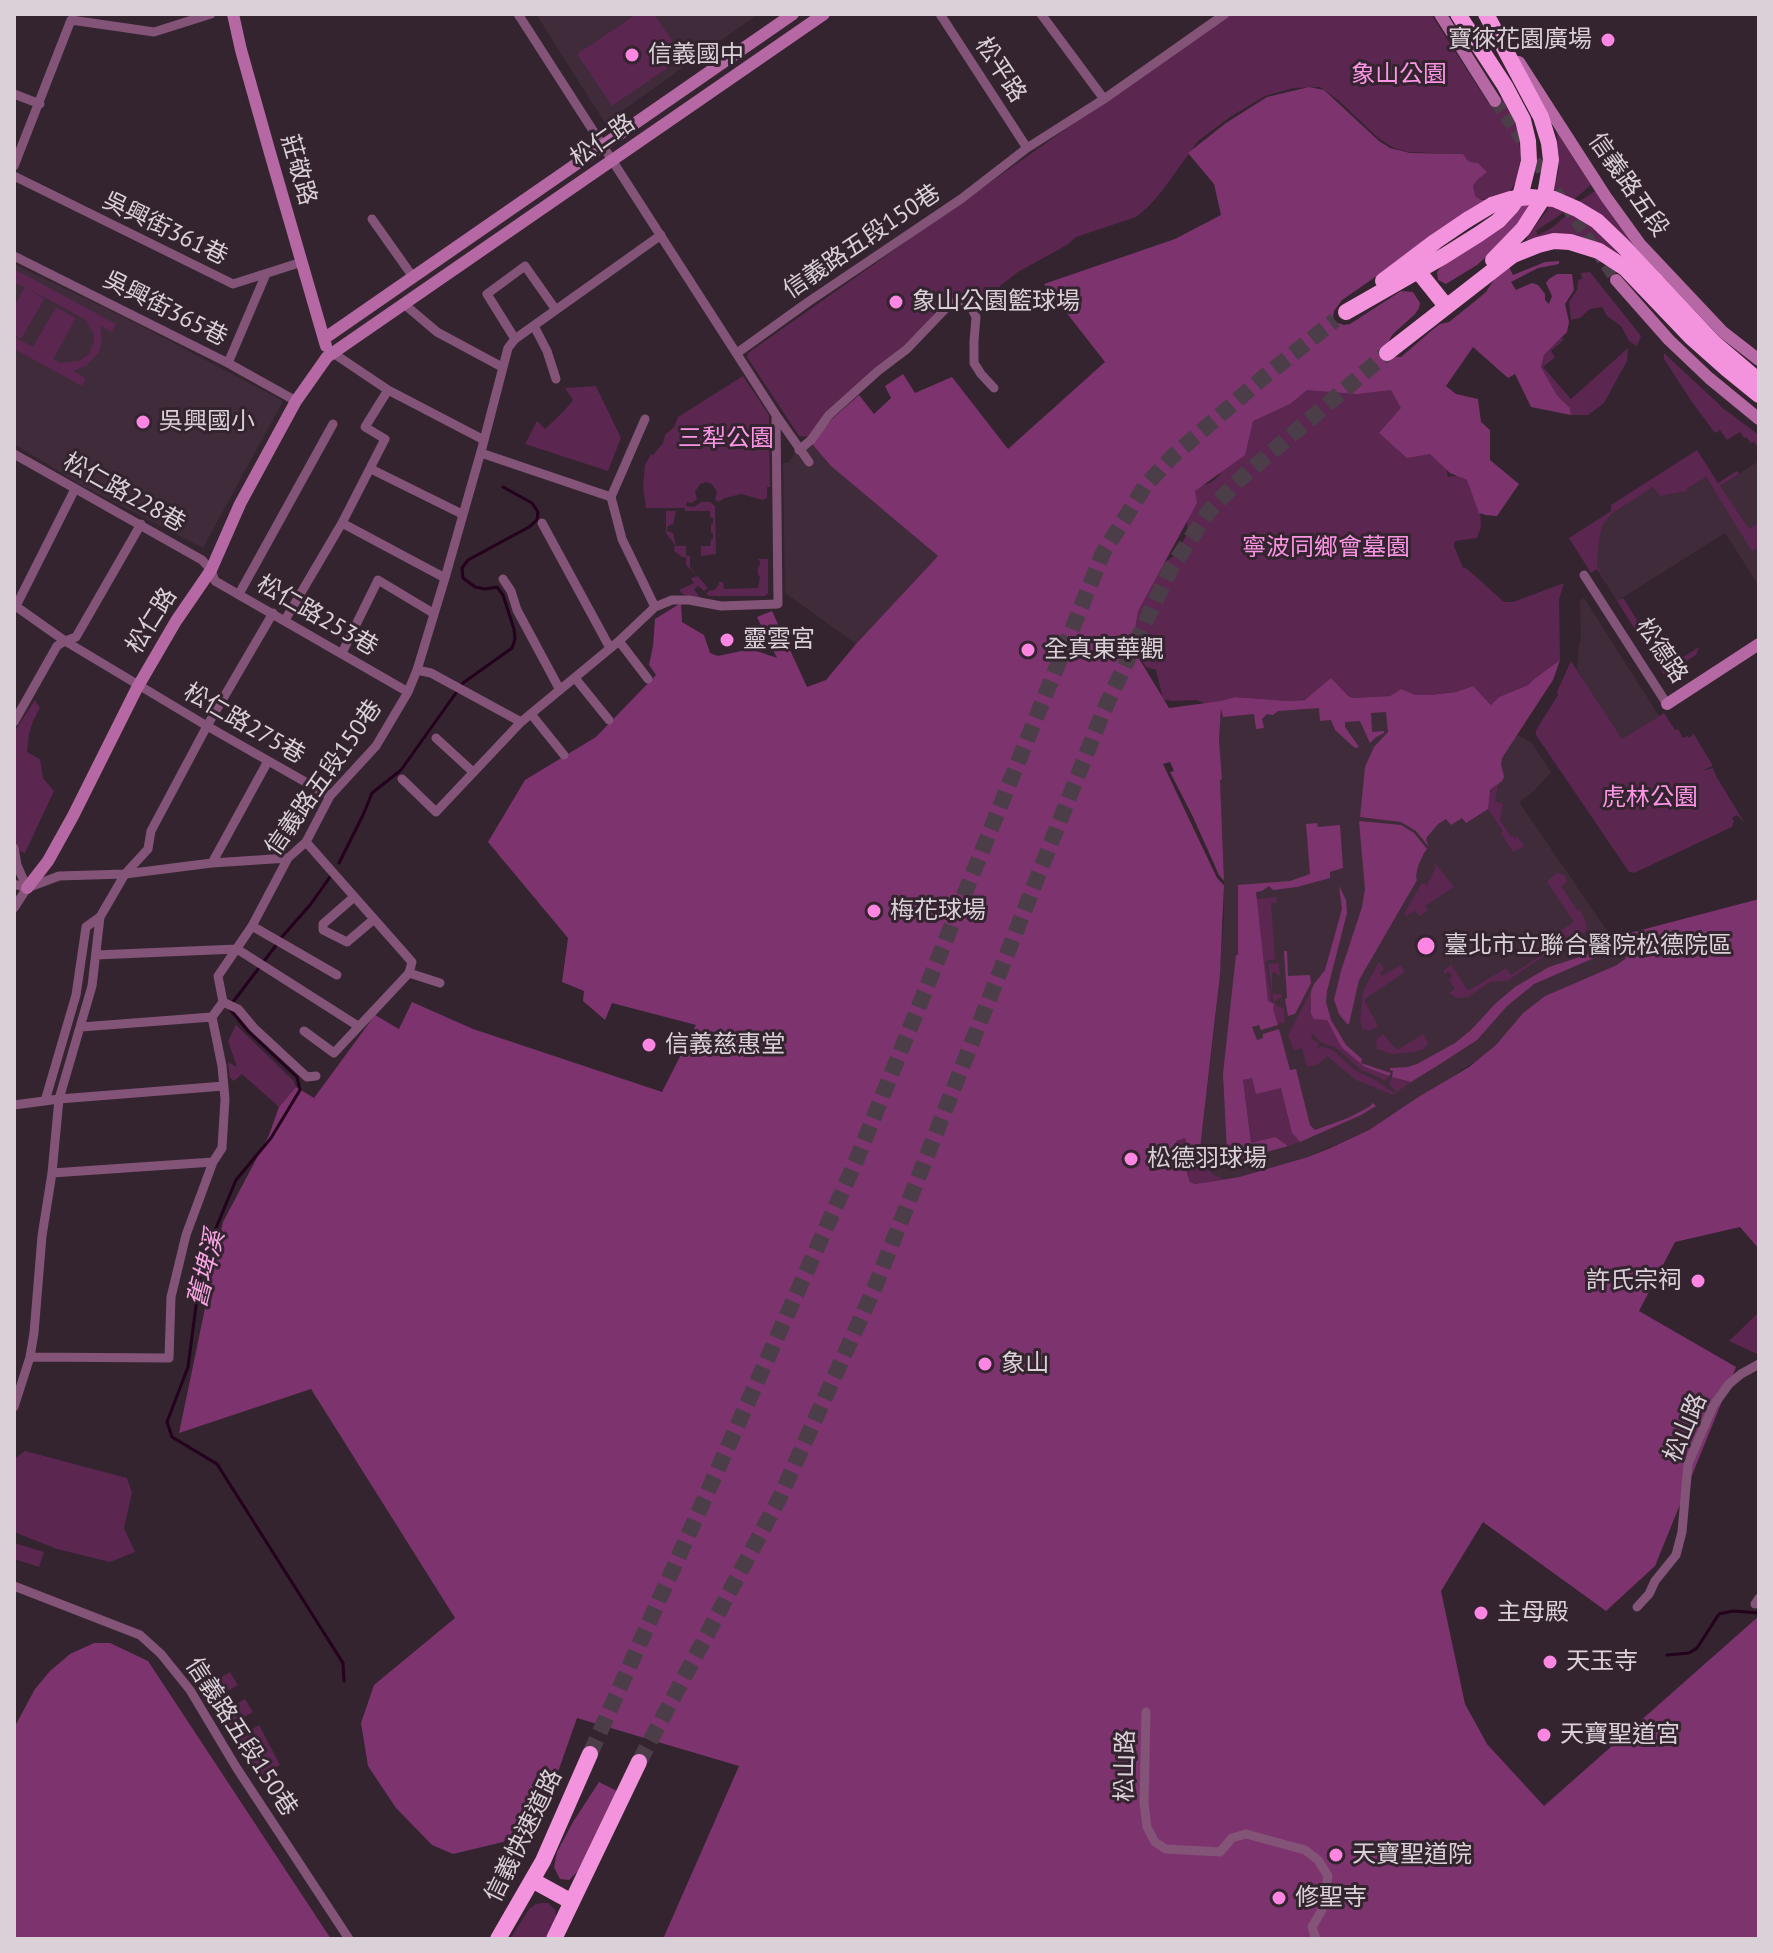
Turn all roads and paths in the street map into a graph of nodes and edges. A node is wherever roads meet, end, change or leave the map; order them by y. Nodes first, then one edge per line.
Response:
1 (211, 14) edge
2 (233, 14) edge
3 (518, 14) edge
4 (793, 14) edge
5 (824, 14) edge
6 (940, 14) edge
7 (1041, 14) edge
8 (1225, 14) edge
9 (1440, 14) edge
10 (1458, 14) edge
11 (1486, 14) edge
12 (69, 17) edge
13 (186, 17) edge
14 (14, 94) edge
15 (1104, 99) junction
16 (1495, 101) tunnel mouth
17 (40, 104) junction
18 (603, 145) junction
19 (1027, 148) junction
20 (612, 160) junction
21 (14, 166) edge
22 (14, 176) edge
23 (372, 219) dead end
24 (661, 235) junction
25 (14, 256) edge
26 (302, 262) junction
27 (1418, 271) junction
28 (266, 274) junction
29 (413, 277) junction
30 (1616, 280) tunnel mouth
31 (1452, 301) junction
32 (404, 304) junction
33 (556, 310) junction
34 (534, 326) junction
35 (325, 338) junction
36 (515, 339) junction
37 (737, 353) junction
38 (1387, 353) tunnel mouth
39 (330, 355) junction
40 (1759, 360) edge
41 (228, 363) junction
42 (502, 367) junction
43 (556, 379) dead end
44 (1759, 381) edge
45 (994, 388) dead end
46 (388, 390) junction
47 (1759, 395) edge
48 (296, 401) junction
49 (776, 415) junction
50 (645, 419) dead end
51 (1759, 419) edge
52 (333, 424) dead end
53 (484, 440) junction
54 (799, 450) junction
55 (481, 453) junction
56 (14, 454) edge
57 (809, 462) dead end
58 (371, 469) junction
59 (75, 489) junction
60 (611, 497) junction
61 (462, 514) junction
62 (342, 523) junction
63 (542, 523) dead end
64 (141, 524) junction
65 (211, 570) junction
66 (1584, 575) dead end
67 (445, 578) junction
68 (503, 579) dead end
69 (239, 594) junction
70 (15, 605) edge
71 (655, 607) junction
72 (273, 613) junction
73 (433, 613) junction
74 (285, 620) junction
75 (65, 641) junction
76 (619, 641) junction
77 (1759, 644) edge
78 (610, 648) junction
79 (342, 653) junction
80 (417, 670) junction
81 (575, 678) junction
82 (648, 679) dead end
83 (139, 684) junction
84 (560, 690) junction
85 (408, 692) junction
86 (1667, 704) joint
87 (531, 714) junction
88 (609, 720) dead end
89 (14, 722) edge
90 (521, 722) junction
91 (207, 726) junction
92 (436, 738) dead end
93 (564, 755) dead end
94 (268, 761) junction
95 (473, 772) junction
96 (402, 779) dead end
97 (330, 796) junction
98 (306, 842) junction
99 (14, 848) edge
100 (288, 858) junction
101 (212, 863) junction
102 (125, 874) junction
103 (20, 886) edge
104 (354, 897) junction
105 (14, 908) edge
106 (100, 917) junction
107 (373, 920) junction
108 (252, 926) junction
109 (237, 949) junction
110 (96, 955) junction
111 (409, 973) junction
112 (337, 975) dead end
113 (440, 983) dead end
114 (223, 1002) junction
115 (212, 1017) junction
116 (358, 1026) junction
117 (81, 1027) junction
118 (304, 1031) dead end
119 (316, 1076) dead end
120 (224, 1086) junction
121 (59, 1099) junction
122 (45, 1101) junction
123 (14, 1105) edge
124 (213, 1162) junction
125 (52, 1173) junction
126 (30, 1357) junction
127 (1759, 1364) edge
128 (14, 1407) edge
129 (14, 1586) edge
130 (1637, 1607) dead end
131 (1146, 1712) dead end
132 (590, 1754) tunnel mouth
133 (639, 1762) tunnel mouth
134 (532, 1880) junction
135 (572, 1902) junction
136 (349, 1939) edge
137 (498, 1939) edge
138 (554, 1939) edge
139 (1316, 1939) edge

1 - 13 street
2 - 26 street, 莊敬路
3 - 18 street
4 - 18 street, 松仁路
5 - 20 street, 松仁路
6 - 19 street, 松平路
7 - 15 street
8 - 15 street, 信義路五段150巷
9 - 16 street
10 - 27 highway
11 - 31 highway
11 - 40 street, 信義路五段
12 - 13 street
12 - 17 street
14 - 17 street
15 - 19 street, 信義路五段150巷
17 - 21 street
18 - 20 street
18 - 29 street, 松仁路
19 - 37 street, 信義路五段150巷
20 - 24 street
20 - 32 street, 松仁路
22 - 28 street, 吳興街361巷
23 - 29 street
24 - 33 street
24 - 37 street
25 - 41 street, 吳興街365巷
26 - 28 street, 吳興街361巷
26 - 35 street, 莊敬路
27 - 31 highway
27 - 44 highway, bridge
28 - 41 street
29 - 35 street, 松仁路
30 - 51 street
31 - 38 highway
31 - 47 highway
32 - 39 street, 松仁路
32 - 42 street
33 - 34 street
33 - 36 street
34 - 36 street
34 - 43 street
35 - 39 street
36 - 42 street, 信義路五段150巷
37 - 49 street
39 - 46 street
39 - 48 street, 松仁路
41 - 48 street, 吳興街365巷
42 - 53 street, 信義路五段150巷
45 - 54 street
46 - 53 street
46 - 58 street
48 - 65 street, 松仁路
49 - 54 street
49 - 71 street
50 - 60 street
52 - 69 street
53 - 55 street, 信義路五段150巷
54 - 57 street
55 - 60 street
55 - 61 street, 信義路五段150巷
56 - 59 street, 松仁路228巷
58 - 61 street
58 - 62 street
59 - 64 street, 松仁路228巷
59 - 70 street
60 - 71 street
61 - 67 street, 信義路五段150巷
62 - 67 street
62 - 74 street
63 - 78 street
64 - 65 street, 松仁路228巷
64 - 75 street
65 - 69 street, 松仁路253巷
65 - 83 street, 松仁路
66 - 86 street, 松德路
67 - 73 street, 信義路五段150巷
68 - 84 street
69 - 72 street, 松仁路253巷
70 - 75 street, 松仁路275巷
71 - 76 street
72 - 74 street, 松仁路253巷
72 - 91 street
73 - 79 street
73 - 80 street, 信義路五段150巷
74 - 79 street, 松仁路253巷
75 - 83 street, 松仁路275巷
75 - 89 street
76 - 78 street
76 - 82 street
77 - 86 street, 松德路
78 - 81 street
79 - 85 street, 松仁路253巷
80 - 85 street, 信義路五段150巷
80 - 90 street
81 - 84 street
81 - 88 street
83 - 91 street, 松仁路275巷
83 - 103 street, 松仁路
84 - 87 street
85 - 97 street, 信義路五段150巷
87 - 90 street
87 - 93 street
90 - 95 street
91 - 94 street, 松仁路275巷
91 - 102 street
92 - 95 street
94 - 97 street, 松仁路275巷
94 - 101 street
95 - 96 street
97 - 98 street, 信義路五段150巷
98 - 100 street, 信義路五段150巷
98 - 104 street
99 - 103 street
100 - 101 street
100 - 108 street, 信義路五段150巷
101 - 102 street
102 - 103 street
102 - 106 street
103 - 105 street, 松仁路
104 - 107 street
104 - 107 street
106 - 110 street
106 - 122 street
107 - 111 street
108 - 109 street, 信義路五段150巷
108 - 112 street
109 - 110 street
109 - 114 street, 信義路五段150巷
109 - 116 street
110 - 117 street
111 - 113 street
111 - 116 street
114 - 115 street
114 - 119 street
115 - 117 street
115 - 120 street
116 - 118 street
117 - 121 street
120 - 121 street
120 - 124 street
121 - 122 street
121 - 125 street
122 - 123 street
124 - 125 street
124 - 126 street
125 - 126 street
126 - 128 street
127 - 130 street, 松山路
129 - 136 street, 信義路五段150巷
131 - 139 street, 松山路
132 - 134 highway, 信義快速道路
133 - 135 highway
134 - 135 highway
134 - 137 highway, 信義快速道路
135 - 138 highway

